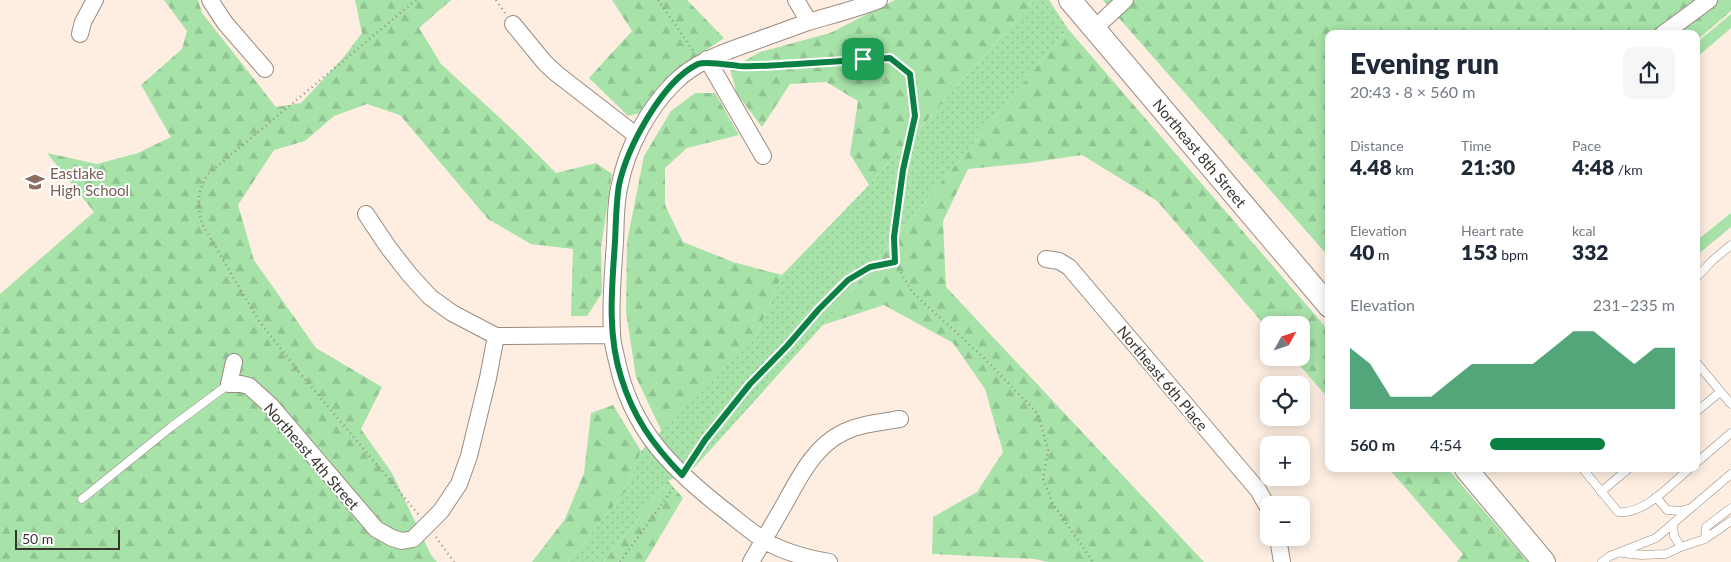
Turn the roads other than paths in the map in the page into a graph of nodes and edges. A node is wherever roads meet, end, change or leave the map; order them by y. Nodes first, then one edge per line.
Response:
1 (95, 0) edge
2 (210, 0) edge
3 (796, 0) edge
4 (880, 0) edge
5 (1070, 0) edge
6 (1125, 0) edge
7 (1709, 0) edge
8 (809, 22) junction
9 (512, 24) dead end
10 (1095, 28) junction
11 (1668, 30) edge
12 (80, 34) dead end
13 (704, 61) junction
14 (265, 69) dead end
15 (637, 136) junction
16 (763, 156) dead end
17 (366, 214) dead end
18 (1731, 245) edge
19 (1046, 259) dead end
20 (1700, 274) edge
21 (1325, 301) edge
22 (612, 335) junction
23 (496, 336) junction
24 (234, 362) dead end
25 (1700, 368) edge
26 (229, 384) junction
27 (1720, 392) junction
28 (1731, 404) edge
29 (1700, 409) edge
30 (900, 419) dead end
31 (1731, 433) edge
32 (1700, 459) edge
33 (1469, 472) edge
34 (1585, 472) edge
35 (1624, 472) edge
36 (1685, 472) edge
37 (1731, 474) edge
38 (1601, 492) junction
39 (1261, 496) edge
40 (1656, 496) junction
41 (82, 499) dead end
42 (1691, 508) junction
43 (1731, 508) edge
44 (1731, 521) edge
45 (1673, 524) junction
46 (1704, 539) junction
47 (764, 540) junction
48 (1279, 546) edge
49 (1681, 547) junction
50 (1623, 553) junction
51 (750, 562) edge
52 (828, 562) edge
53 (1282, 562) edge
54 (1544, 562) edge
55 (1602, 562) edge

1 - 12 street
2 - 14 street
3 - 8 street
4 - 8 street
5 - 10 street, Northeast 8th Street
6 - 10 street
7 - 11 street
8 - 13 street
9 - 15 street
10 - 21 street, Northeast 8th Street
13 - 15 street
13 - 16 street
15 - 22 street
17 - 23 street
18 - 20 lane
19 - 39 street, Northeast 6th Place
22 - 23 street
22 - 47 street
23 - 26 street, Northeast 4th Street
24 - 26 street
25 - 27 lane
26 - 41 lane
27 - 28 lane
27 - 29 lane
30 - 47 street
31 - 32 lane
33 - 54 street
34 - 38 lane
35 - 38 lane
36 - 40 lane
37 - 42 lane
38 - 40 lane
40 - 42 lane
42 - 45 lane
43 - 46 lane
44 - 46 lane
45 - 49 lane
45 - 50 lane
46 - 49 lane
47 - 51 street
47 - 52 street
48 - 53 street
49 - 50 lane
50 - 55 lane

